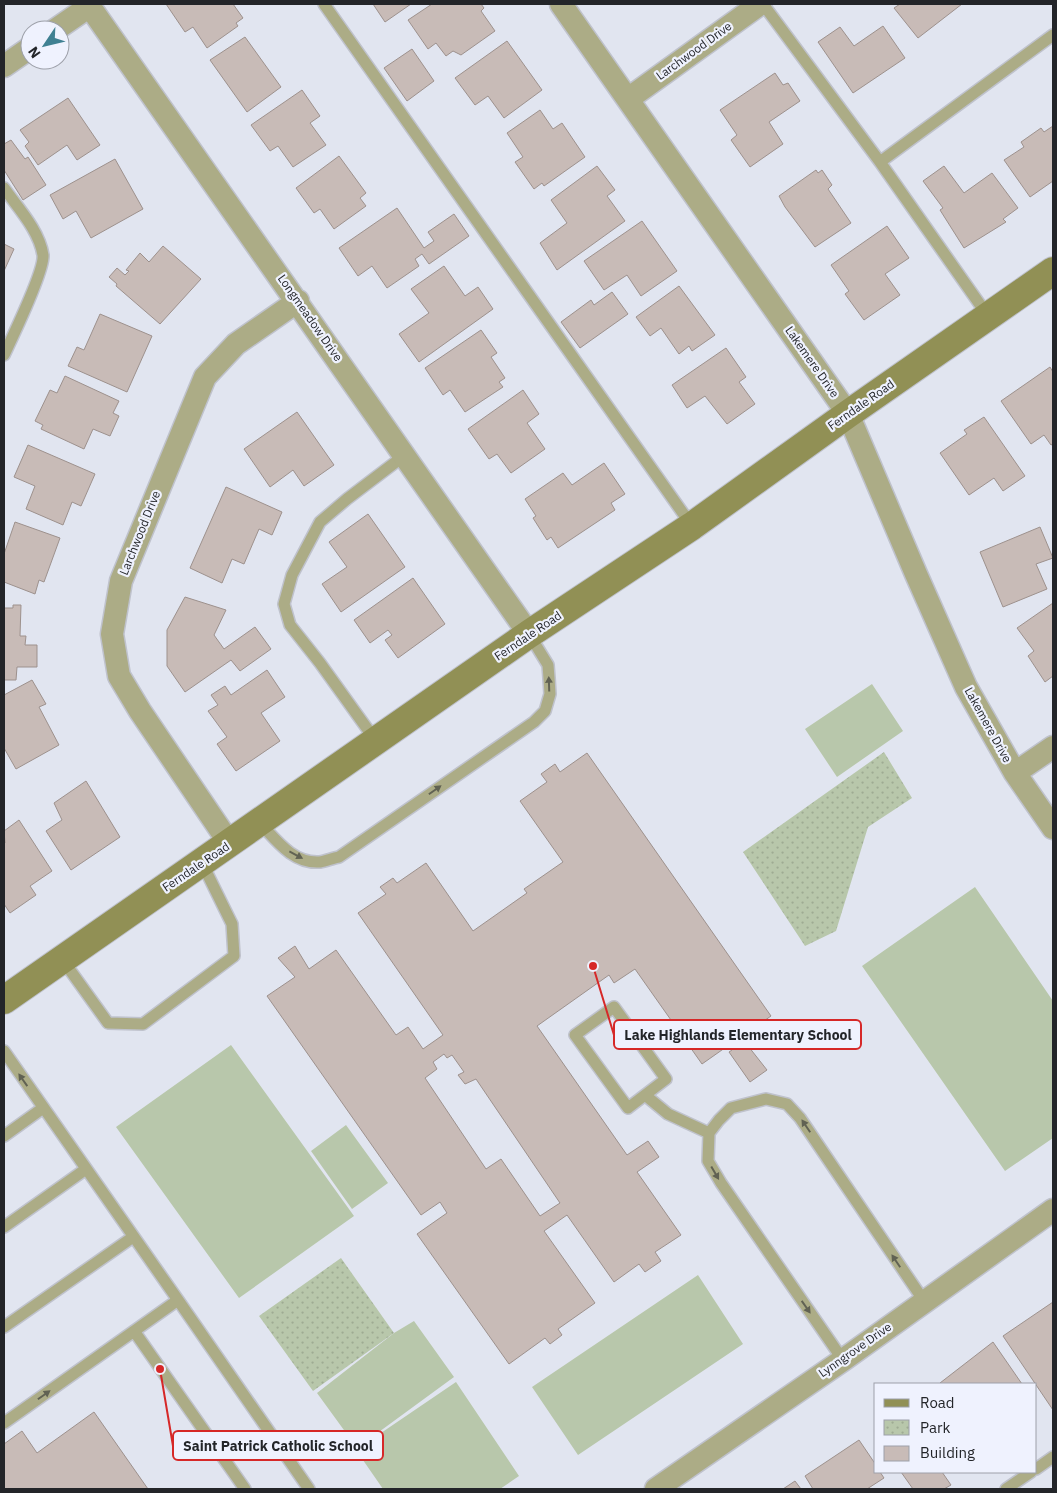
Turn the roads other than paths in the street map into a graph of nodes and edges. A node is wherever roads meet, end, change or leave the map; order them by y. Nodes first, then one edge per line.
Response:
1 (324, 4) edge
2 (562, 4) edge
3 (761, 4) edge
4 (89, 5) edge
5 (69, 20) edge
6 (1053, 35) edge
7 (20, 55) edge
8 (4, 66) edge
9 (628, 98) junction
10 (880, 162) junction
11 (4, 188) edge
12 (1053, 271) edge
13 (298, 301) junction
14 (988, 316) junction
15 (4, 356) edge
16 (848, 414) junction
17 (405, 456) junction
18 (692, 526) junction
19 (529, 634) junction
20 (376, 741) junction
21 (1053, 748) edge
22 (1015, 773) junction
23 (260, 823) junction
24 (1053, 828) edge
25 (230, 844) junction
26 (202, 863) junction
27 (62, 959) junction
28 (4, 1000) edge
29 (4, 1051) edge
30 (645, 1096) junction
31 (43, 1108) junction
32 (709, 1133) junction
33 (4, 1136) edge
34 (86, 1169) junction
35 (1053, 1210) edge
36 (4, 1227) edge
37 (133, 1237) junction
38 (178, 1300) junction
39 (924, 1301) junction
40 (4, 1327) edge
41 (134, 1331) junction
42 (843, 1360) junction
43 (4, 1423) edge
44 (1053, 1457) edge
45 (1037, 1468) edge
46 (1030, 1473) edge
47 (245, 1489) edge
48 (309, 1489) edge
49 (656, 1489) edge
50 (1006, 1489) edge

1 - 18 lane
2 - 9 street, Lakemere Drive
3 - 9 street, Larchwood Drive
3 - 10 lane
4 - 5 street
4 - 13 street, Longmeadow Drive
6 - 10 lane
7 - 8 street
9 - 16 street, Lakemere Drive
10 - 14 lane
11 - 15 lane
12 - 14 street, Ferndale Road
13 - 17 street, Longmeadow Drive
13 - 25 street, Larchwood Drive
14 - 16 street, Ferndale Road
16 - 18 street, Ferndale Road
16 - 22 street, Lakemere Drive
17 - 19 street, Longmeadow Drive
17 - 20 lane
18 - 19 street, Ferndale Road
19 - 20 street, Ferndale Road
23 -> 19 lane
20 - 23 street, Ferndale Road
21 - 22 street
22 - 24 street, Lakemere Drive
23 - 25 street, Ferndale Road
25 - 26 street, Ferndale Road
26 - 27 street, Ferndale Road
26 - 27 lane
27 - 28 street, Ferndale Road
31 -> 29 lane
30 - 30 lane
30 - 32 lane
31 - 33 lane
31 - 34 lane
39 -> 32 lane
32 -> 42 lane
34 - 36 lane
34 - 37 lane
35 - 39 street, Lynngrove Drive
37 - 38 lane
37 - 40 lane
38 - 41 lane
38 - 48 lane
39 - 42 street, Lynngrove Drive
43 -> 41 lane
41 - 47 lane
42 - 49 street, Lynngrove Drive
44 - 45 lane
46 - 50 lane

